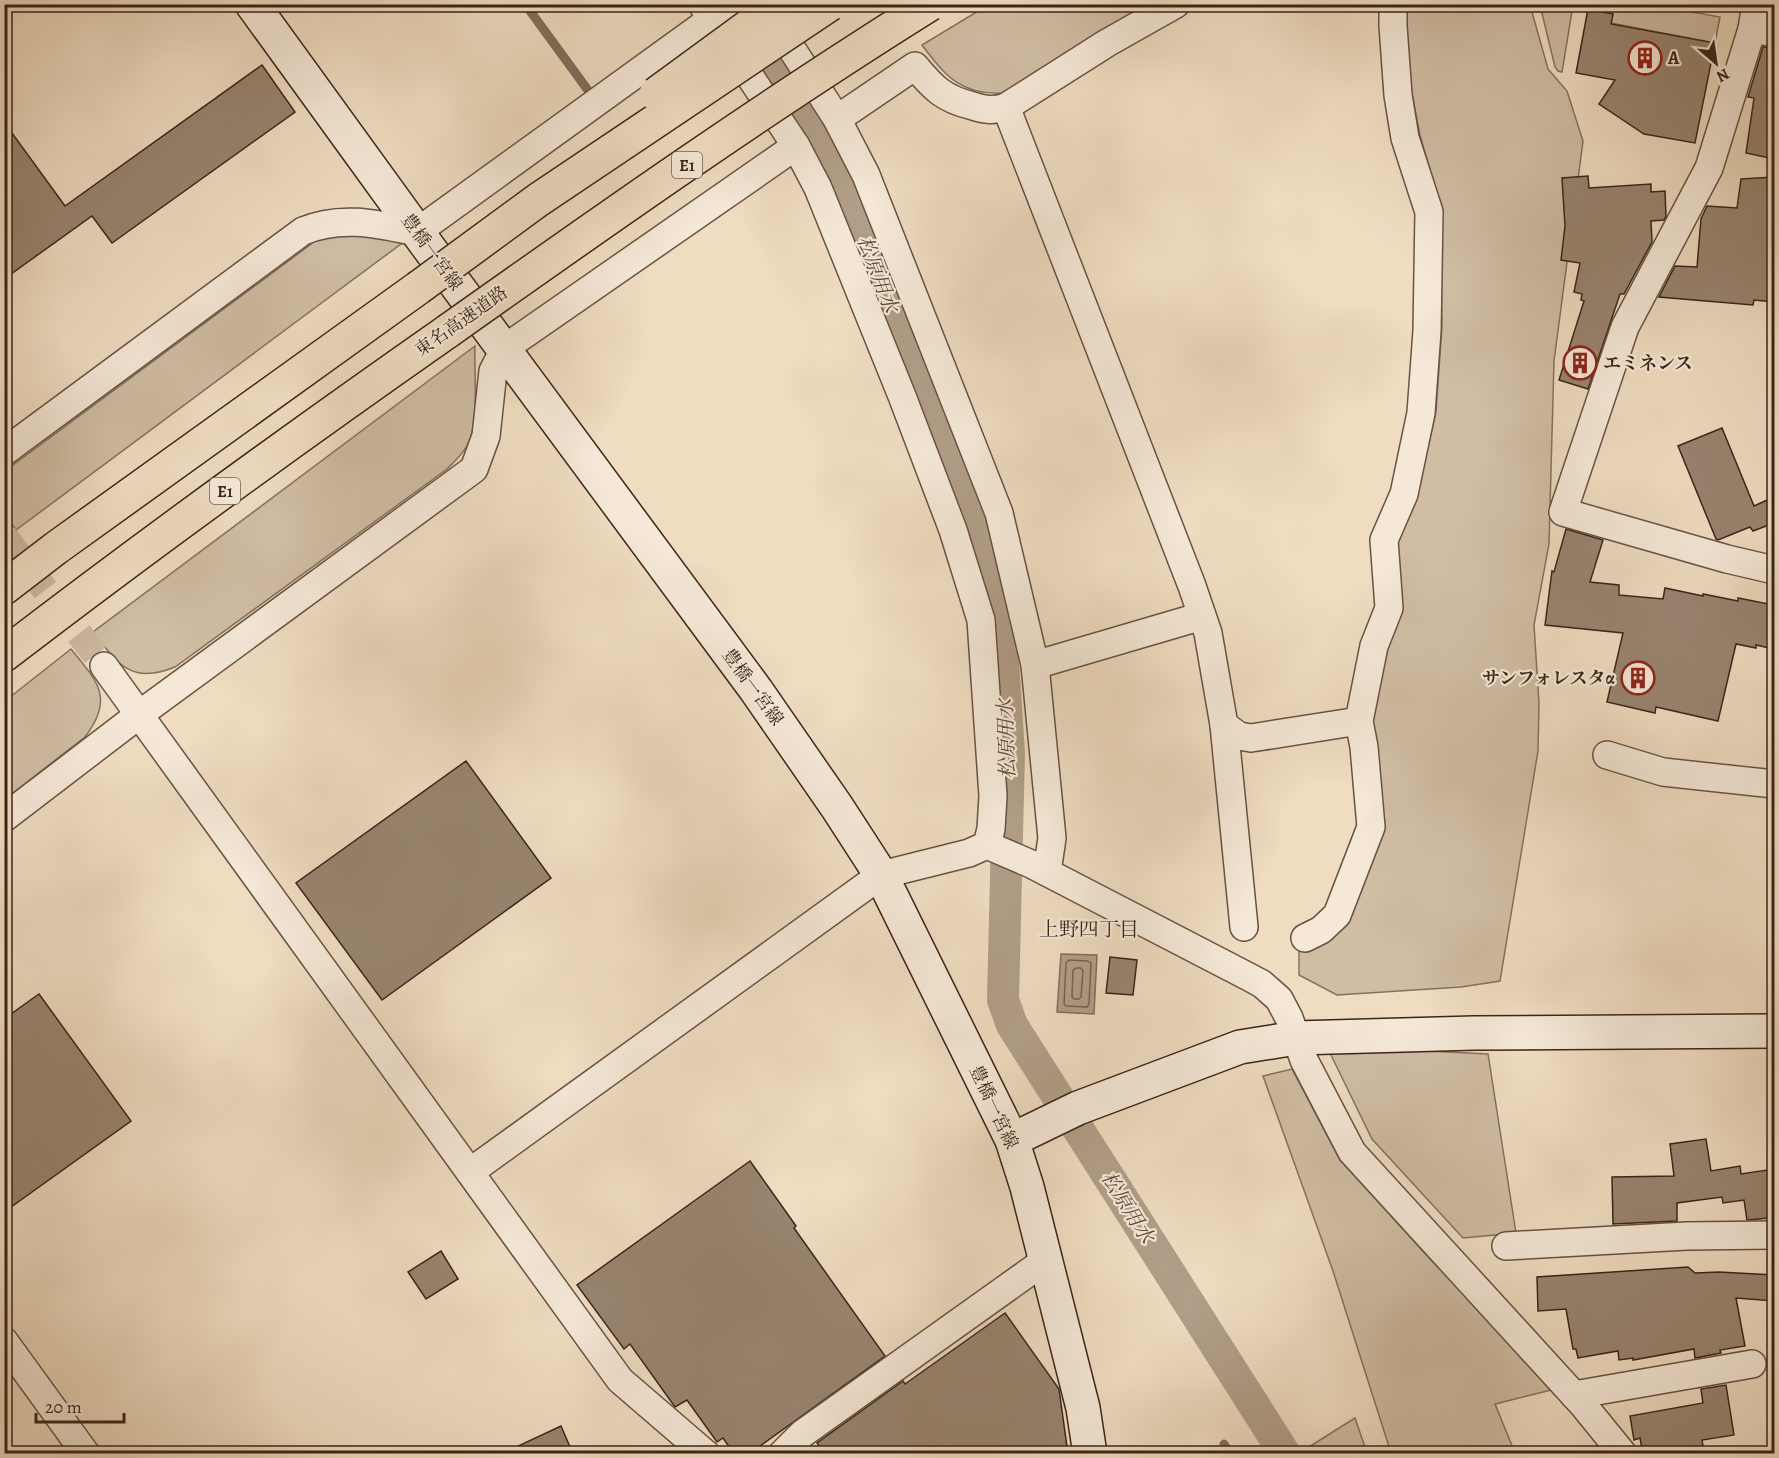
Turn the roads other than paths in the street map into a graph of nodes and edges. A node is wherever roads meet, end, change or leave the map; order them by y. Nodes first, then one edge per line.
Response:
1 (252, 4) edge
2 (763, 4) edge
3 (779, 4) edge
4 (830, 4) edge
5 (930, 4) edge
6 (1176, 4) edge
7 (1393, 4) edge
8 (714, 9) edge
9 (1761, 22) edge
10 (1006, 107) junction
11 (837, 119) junction
12 (796, 146) junction
13 (417, 232) junction
14 (418, 288) junction
15 (505, 348) junction
16 (4, 452) edge
17 (1774, 570) edge
18 (4, 588) edge
19 (1202, 615) junction
20 (4, 655) edge
21 (1035, 665) junction
22 (104, 666) tunnel mouth
23 (140, 714) junction
24 (1359, 721) junction
25 (1224, 725) junction
26 (1607, 755) dead end
27 (1774, 784) edge
28 (4, 818) edge
29 (996, 848) junction
30 (1039, 868) junction
31 (881, 875) junction
32 (1244, 927) dead end
33 (1305, 938) dead end
34 (1774, 1031) edge
35 (1296, 1038) junction
36 (1012, 1140) junction
37 (470, 1172) junction
38 (1774, 1235) edge
39 (1506, 1246) dead end
40 (1046, 1260) junction
41 (4, 1341) edge
42 (1752, 1364) dead end
43 (1574, 1395) junction
44 (86, 1454) edge
45 (706, 1454) edge
46 (782, 1454) edge
47 (1089, 1454) edge
48 (1623, 1454) edge

1 - 13 main road, 豊橋一宮線
2 - 11 street
3 - 14 highway, bridge
4 - 14 highway, bridge
5 - 20 highway, 東名高速道路 / E1, bridge
6 - 10 street
7 - 24 street
8 - 12 street
8 - 13 street
9 - 17 street
10 - 11 street
10 - 19 street
11 - 21 street
12 - 15 street
12 - 29 street
13 - 15 main road, 豊橋一宮線
13 - 16 street
14 - 18 highway
15 - 23 street
15 - 31 main road, 豊橋一宮線
19 - 21 street
19 - 25 street
21 - 30 street
22 - 23 street
23 - 28 street
23 - 37 street
24 - 25 street
24 - 33 street
25 - 32 street
26 - 27 street
29 - 30 street
29 - 31 street
30 - 35 street
31 - 36 main road, 豊橋一宮線
31 - 37 street
34 - 35 main road
35 - 36 main road
35 - 43 street
36 - 40 main road, 豊橋一宮線
37 - 45 street
38 - 39 street
40 - 46 street
40 - 47 main road, 豊橋一宮線
41 - 44 street
42 - 43 street
43 - 48 street

